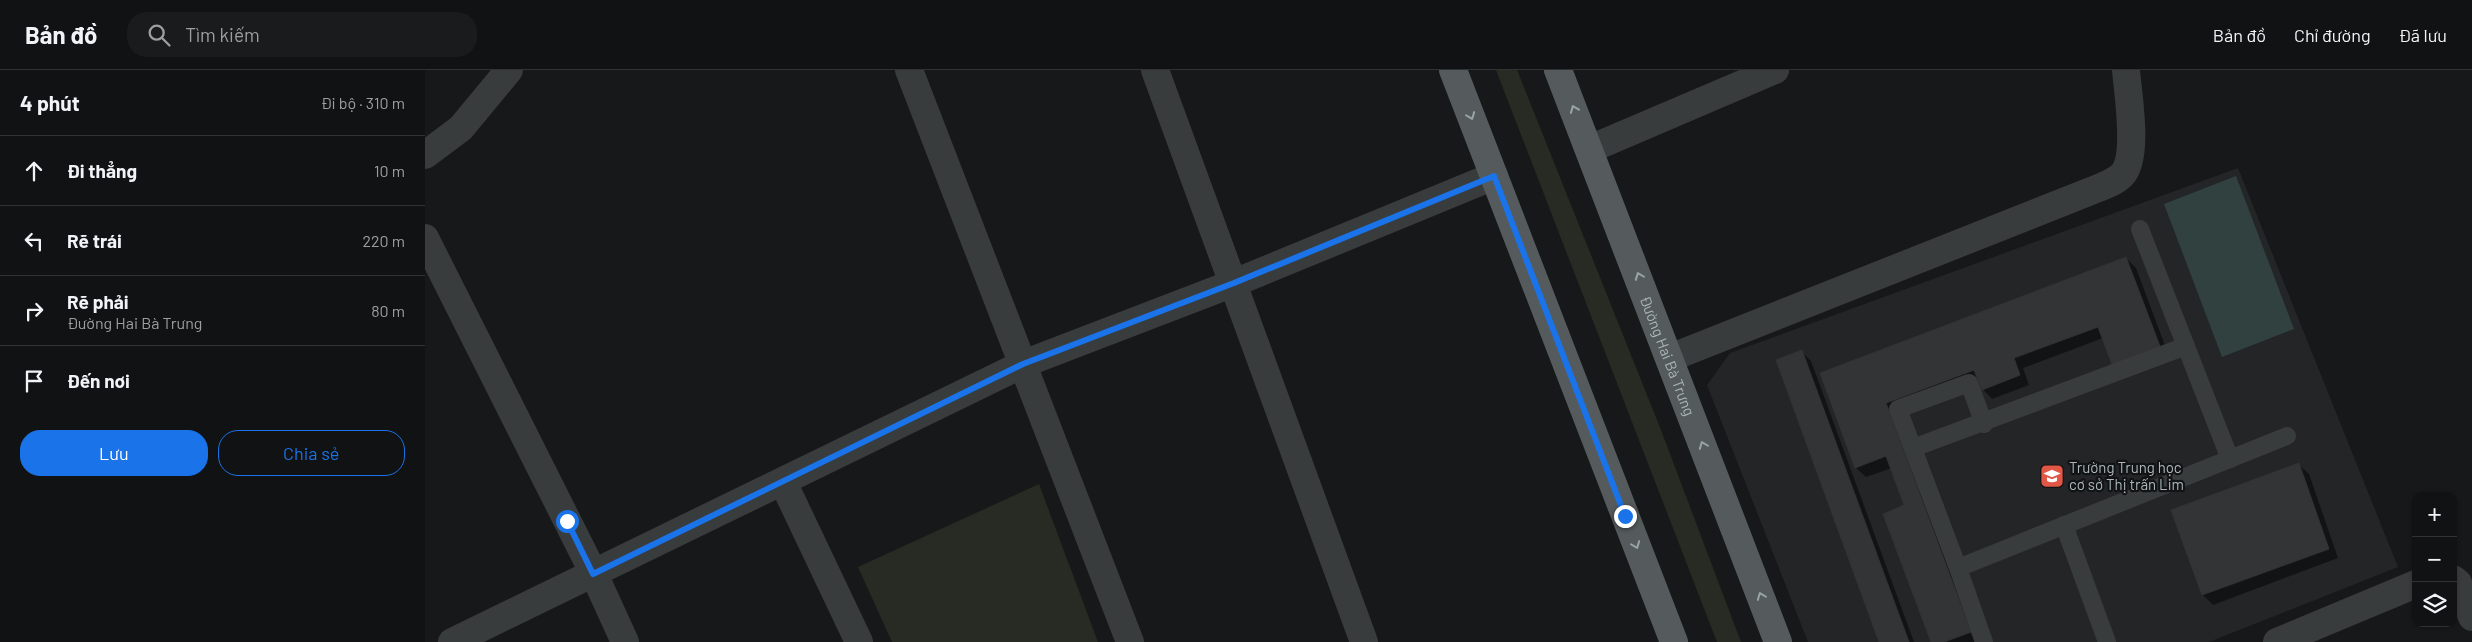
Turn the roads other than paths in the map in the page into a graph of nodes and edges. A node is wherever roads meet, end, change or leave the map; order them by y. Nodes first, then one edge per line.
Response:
1 (509, 70) edge
2 (909, 70) edge
3 (1155, 70) edge
4 (1453, 70) edge
5 (1558, 70) edge
6 (1775, 70) edge
7 (2126, 70) edge
8 (1590, 149) junction
9 (425, 155) edge
10 (1494, 176) junction
11 (2140, 229) dead end
12 (425, 238) edge
13 (1234, 283) junction
14 (2186, 346) junction
15 (1670, 358) junction
16 (1023, 364) junction
17 (1983, 424) junction
18 (2287, 436) dead end
19 (1913, 448) junction
20 (2230, 459) junction
21 (783, 482) junction
22 (2065, 525) junction
23 (1958, 568) junction
24 (593, 574) junction
25 (2457, 581) edge
26 (2412, 586) edge
27 (2472, 617) edge
28 (453, 642) edge
29 (625, 642) edge
30 (859, 642) edge
31 (1130, 642) edge
32 (1364, 642) edge
33 (1674, 642) edge
34 (1779, 642) edge
35 (1984, 642) edge
36 (2107, 642) edge
37 (2277, 642) edge

1 - 9 street
2 - 16 street
3 - 13 street
4 -> 10 main road
8 -> 5 main road, Đường Hai Bà Trưng
6 - 8 street
7 - 15 street
15 -> 8 main road, Đường Hai Bà Trưng
10 - 13 street
10 -> 33 main road
11 - 14 lane
12 - 24 street
13 - 16 street
13 - 32 street
14 - 17 lane
14 - 20 lane
34 -> 15 main road, Đường Hai Bà Trưng
16 - 21 street
16 - 31 street
17 - 19 lane
17 - 19 lane
18 - 20 lane
19 - 23 lane
20 - 22 lane
21 - 24 street
21 - 30 street
22 - 23 lane
22 - 36 lane
23 - 35 lane
24 - 28 street
24 - 29 street
25 - 27 street
26 - 37 street

